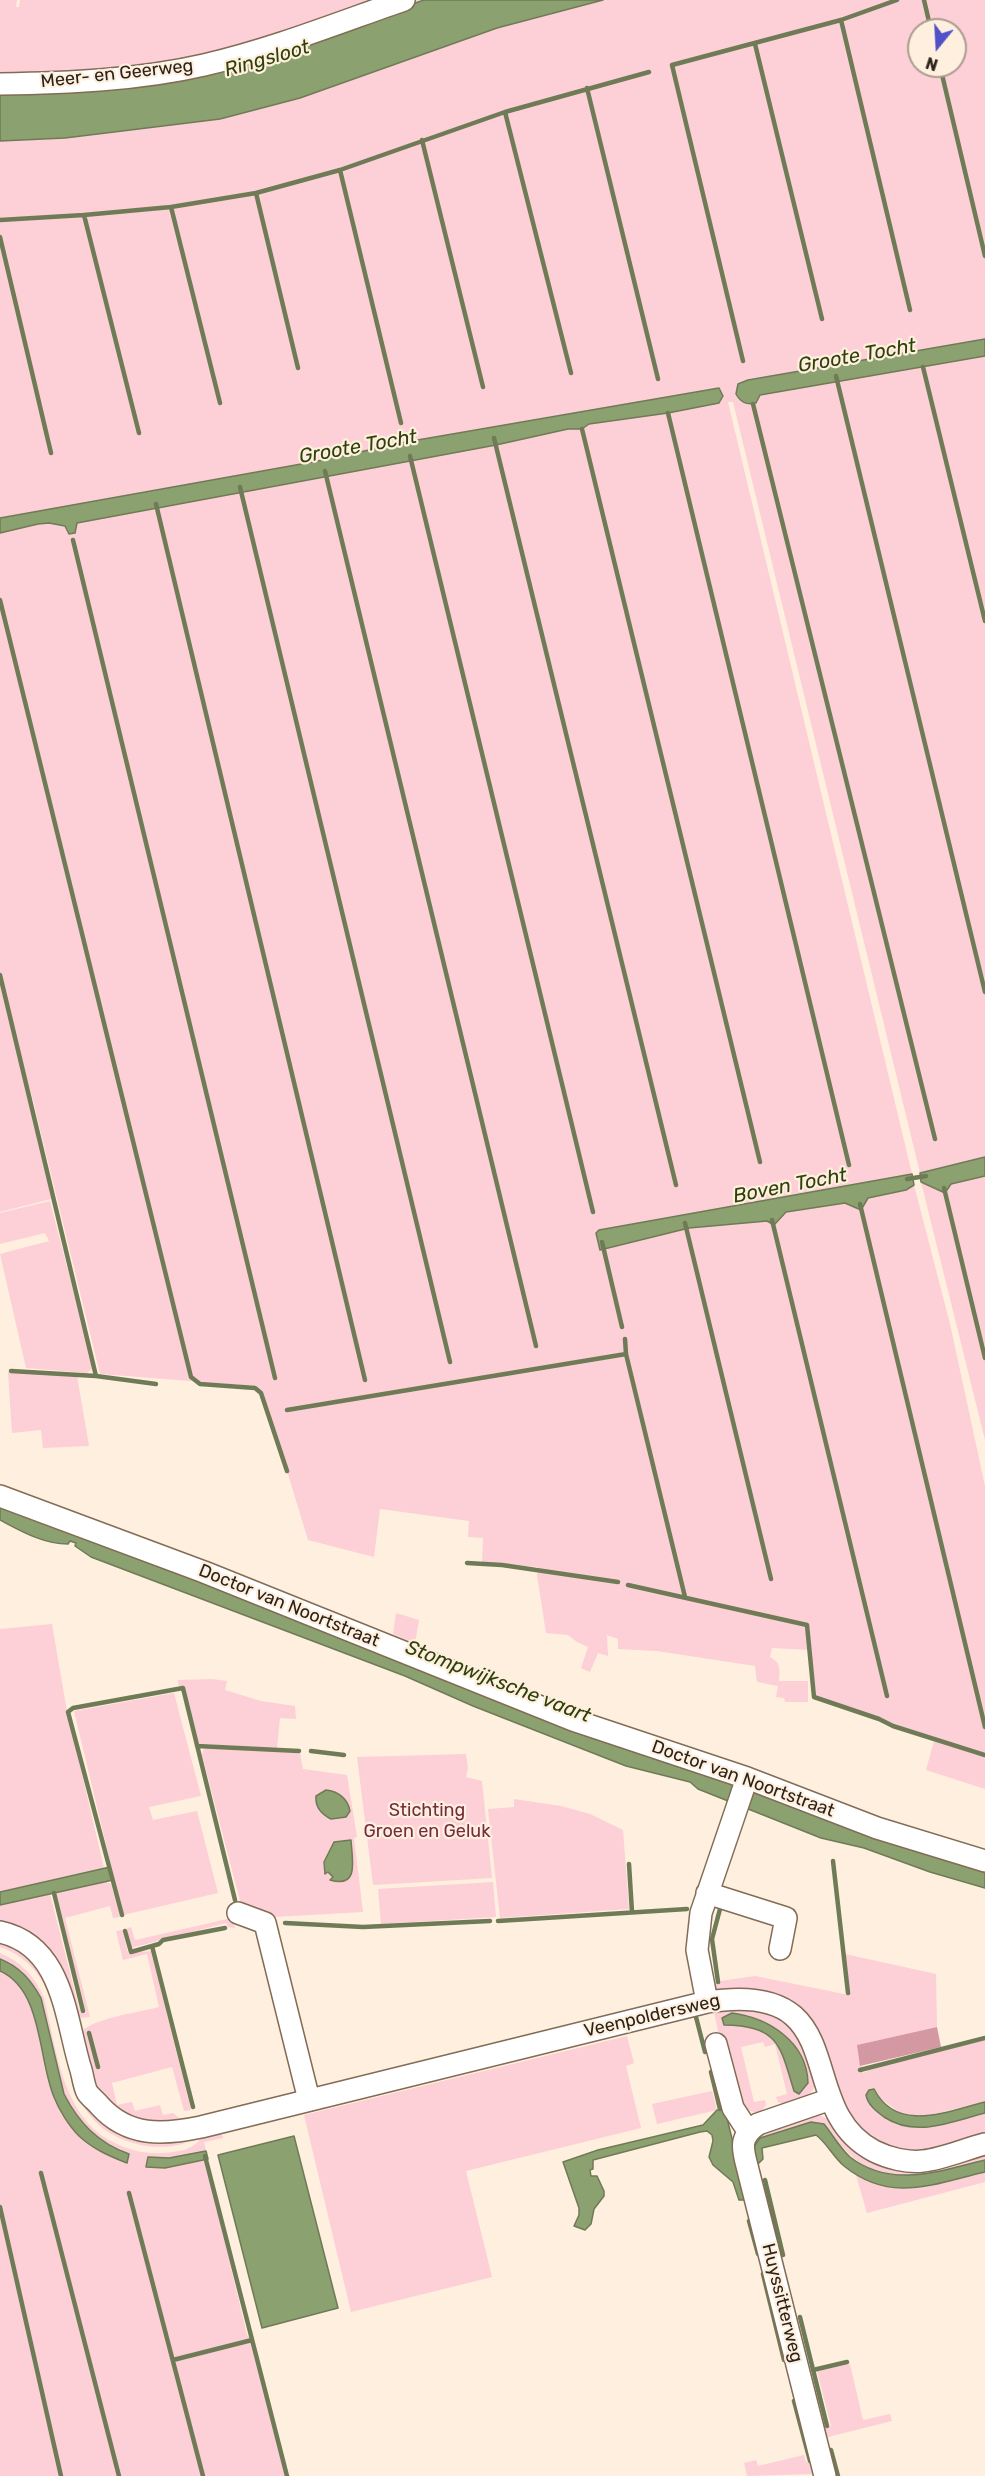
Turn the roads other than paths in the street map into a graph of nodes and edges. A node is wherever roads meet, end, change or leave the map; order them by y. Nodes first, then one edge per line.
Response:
1 (404, 0) edge
2 (0, 84) edge
3 (0, 1496) edge
4 (746, 1781) junction
5 (985, 1861) edge
6 (707, 1893) junction
7 (238, 1913) dead end
8 (0, 1932) edge
9 (780, 1949) dead end
10 (707, 2002) junction
11 (716, 2044) dead end
12 (831, 2099) junction
13 (309, 2100) junction
14 (748, 2131) junction
15 (985, 2144) edge
16 (825, 2476) edge

1 - 2 street, Meer- en Geerweg
3 - 4 street, Doctor van Noortstraat
4 - 5 street, Doctor van Noortstraat
4 - 6 street
6 - 9 street
6 - 10 street
7 - 13 street
8 - 13 street, Veenpoldersweg
10 - 12 street, Veenpoldersweg
10 - 13 street, Veenpoldersweg
11 - 14 street
12 - 14 street
12 - 15 street, Veenpoldersweg
14 - 16 street, Huyssitterweg

